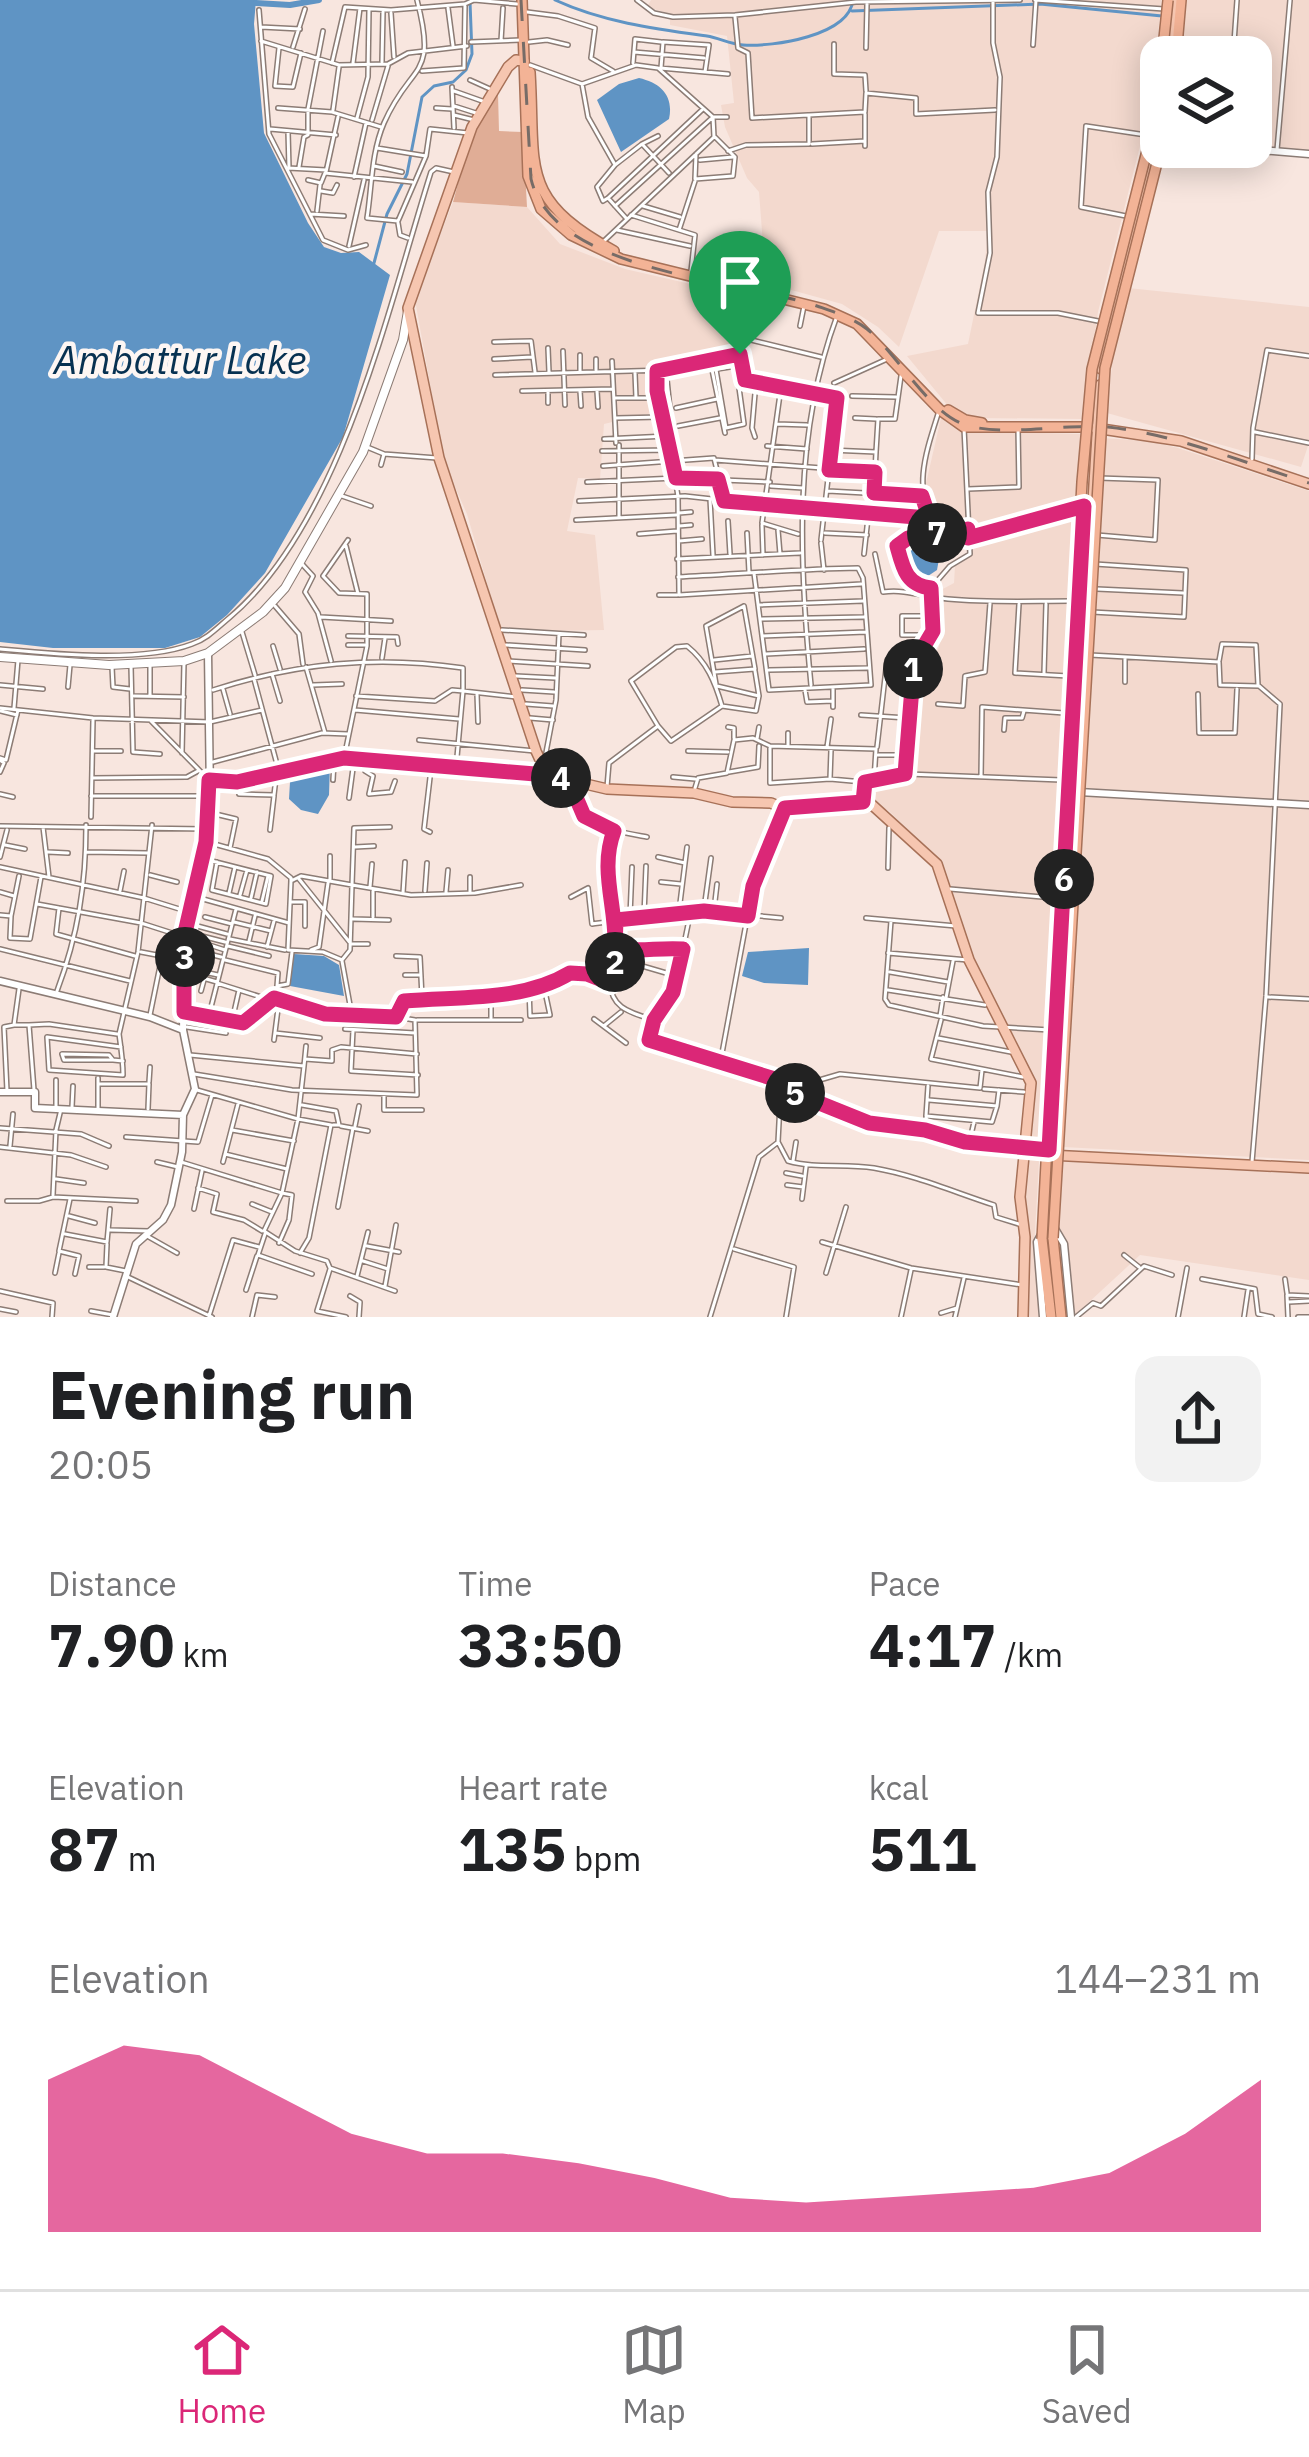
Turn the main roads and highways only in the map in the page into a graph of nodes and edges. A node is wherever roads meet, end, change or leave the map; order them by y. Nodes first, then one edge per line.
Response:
1 (524, 4) edge
2 (1171, 5) edge
3 (1169, 36) edge
4 (526, 63) junction
5 (1143, 168) edge
6 (1150, 168) edge
7 (1152, 168) edge
8 (1152, 168) edge
9 (599, 247) junction
10 (408, 338) junction
11 (1093, 425) junction
12 (1221, 452) junction
13 (1309, 481) edge
14 (1087, 506) junction
15 (1081, 608) junction
16 (0, 652) edge
17 (1070, 788) junction
18 (1024, 1148) junction
19 (1051, 1152) junction
20 (1309, 1167) edge
21 (1048, 1232) junction
22 (1023, 1317) edge
23 (1047, 1317) edge
24 (1061, 1317) edge

1 - 4 highway
2 - 3 highway, bridge
4 - 9 highway
4 - 10 main road
5 - 21 highway, bridge
6 - 11 main road
7 - 21 highway, bridge
8 - 11 main road
9 - 11 highway
9 - 11 highway
10 - 16 main road
10 - 18 main road
11 - 12 main road
11 - 14 main road
11 - 14 main road
12 - 13 main road
12 - 13 main road
14 - 15 main road
14 - 15 main road
15 - 17 main road
15 - 17 main road
17 - 19 main road
18 - 19 main road
18 - 22 main road
19 - 20 main road
19 - 21 main road
21 - 23 highway
21 - 24 highway

